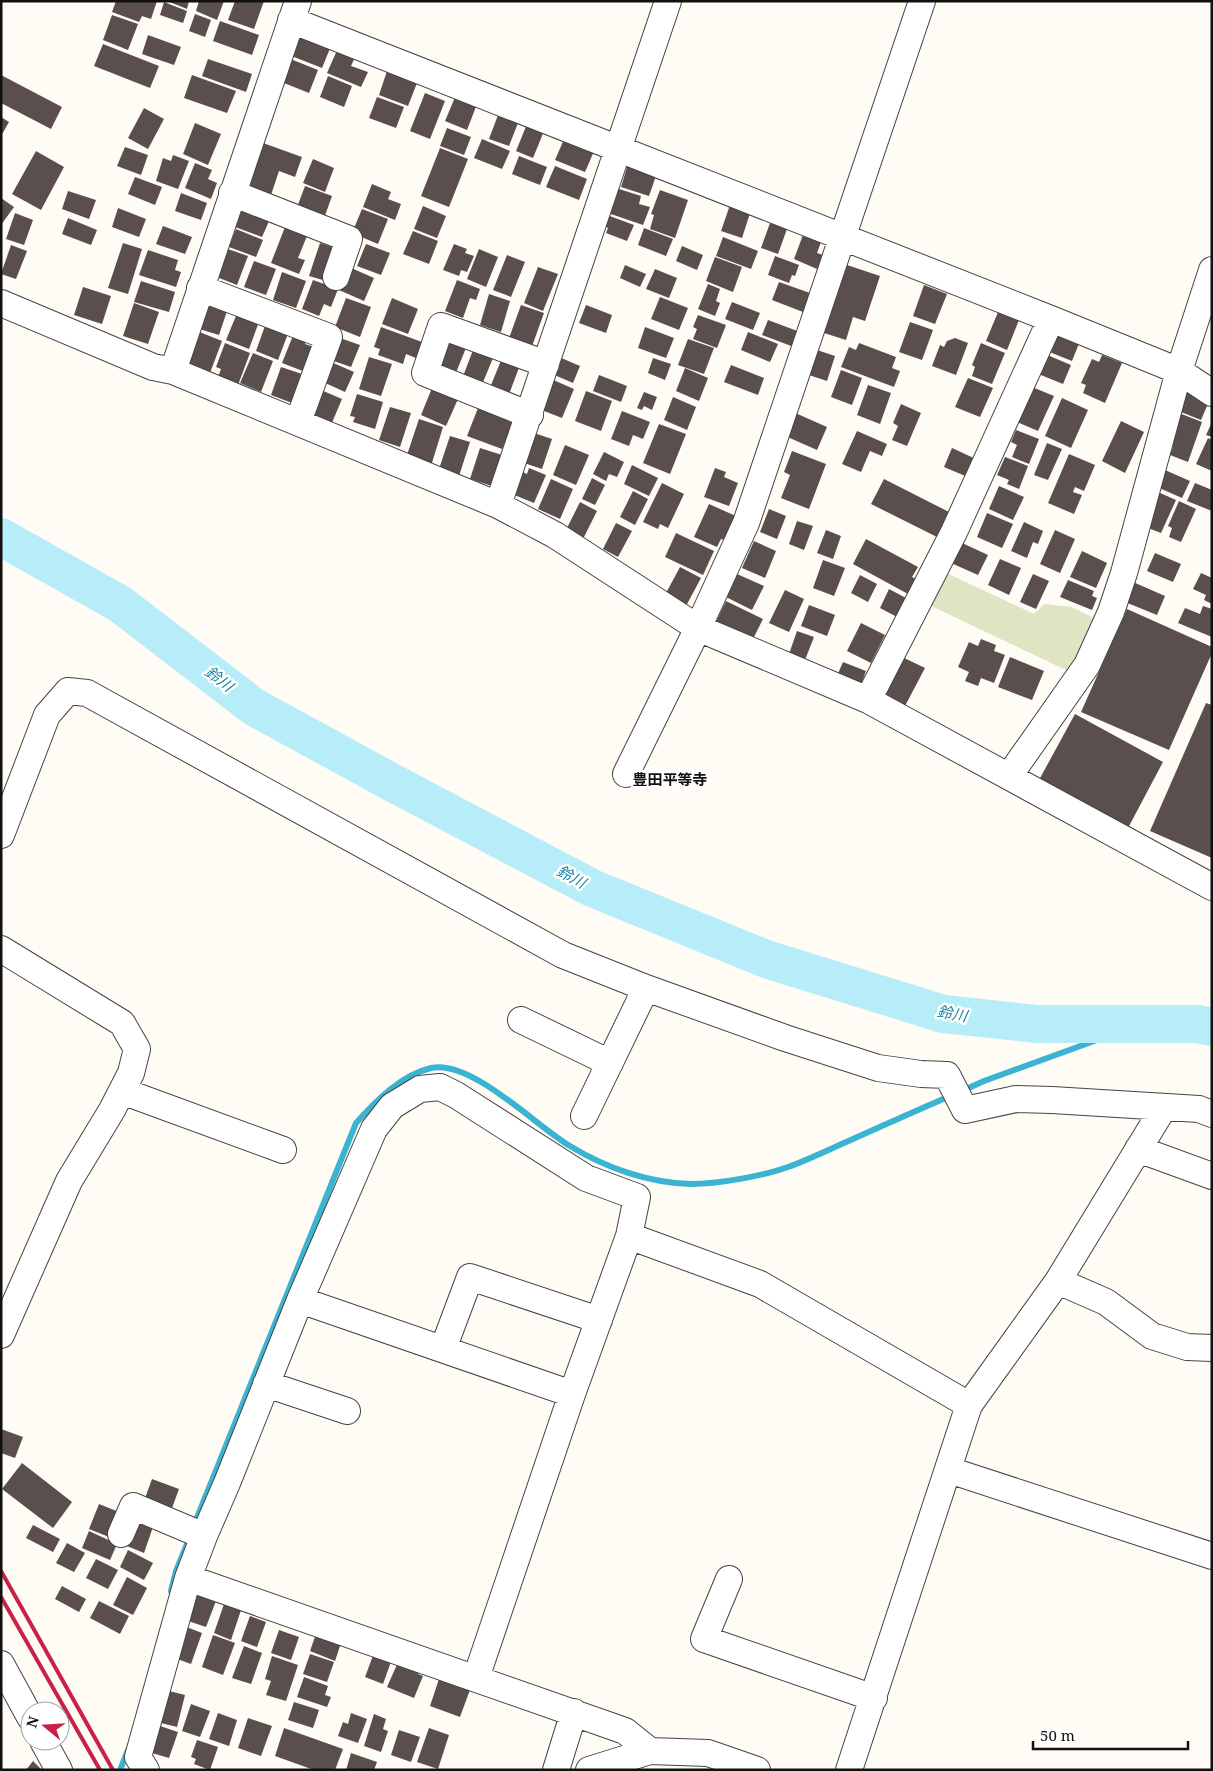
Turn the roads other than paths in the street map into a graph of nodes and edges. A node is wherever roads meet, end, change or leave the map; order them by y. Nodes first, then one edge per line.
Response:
1 (668, 1) edge
2 (922, 1) edge
3 (294, 11) edge
4 (619, 149) junction
5 (232, 193) junction
6 (844, 237) junction
7 (1212, 270) edge
8 (336, 276) dead end
9 (200, 288) junction
10 (1, 303) edge
11 (1051, 319) junction
12 (546, 364) junction
13 (173, 371) junction
14 (1179, 371) junction
15 (1212, 393) edge
16 (530, 415) junction
17 (298, 422) junction
18 (498, 505) junction
19 (698, 628) junction
20 (868, 700) junction
21 (626, 774) dead end
22 (1009, 776) junction
23 (1, 835) edge
24 (1212, 887) edge
25 (1, 949) edge
26 (646, 988) junction
27 (521, 1020) dead end
28 (610, 1063) junction
29 (122, 1091) junction
30 (1164, 1107) junction
31 (1212, 1114) edge
32 (584, 1116) dead end
33 (1138, 1149) junction
34 (283, 1150) dead end
35 (1212, 1176) edge
36 (629, 1236) junction
37 (1058, 1280) junction
38 (300, 1300) junction
39 (599, 1320) junction
40 (1, 1335) edge
41 (1212, 1348) edge
42 (443, 1350) junction
43 (266, 1384) junction
44 (572, 1394) junction
45 (970, 1406) junction
46 (347, 1411) dead end
47 (949, 1470) junction
48 (121, 1534) dead end
49 (204, 1536) junction
50 (1212, 1556) edge
51 (188, 1578) junction
52 (729, 1579) dead end
53 (1, 1664) edge
54 (476, 1678) junction
55 (874, 1698) junction
56 (21, 1701) edge
57 (574, 1712) junction
58 (49, 1751) edge
59 (650, 1751) junction
60 (59, 1770) edge
61 (146, 1770) edge
62 (556, 1770) edge
63 (589, 1770) edge
64 (757, 1770) edge
65 (849, 1770) edge

1 - 4 street
2 - 6 street
3 - 4 street
3 - 5 street
4 - 6 street
4 - 12 street
5 - 8 street
5 - 9 street
6 - 11 street
6 - 19 street
7 - 14 street
9 - 13 street
9 - 17 street
10 - 13 street
11 - 14 street
11 - 20 street
12 - 16 street
12 - 16 street
13 - 17 street
14 - 15 street
14 - 22 street
16 - 18 street
17 - 18 street
18 - 19 street
19 - 20 street
19 - 21 street
20 - 22 street
22 - 24 street
23 - 26 street
25 - 29 street
26 - 28 street
26 - 30 street
27 - 28 street
28 - 32 street
29 - 34 street
29 - 40 street
30 - 31 street
30 - 33 street
33 - 35 street
33 - 37 street
36 - 38 street
36 - 39 street
36 - 45 street
37 - 41 street
37 - 45 street
38 - 42 street
38 - 43 street
39 - 42 street
39 - 44 street
42 - 44 street
43 - 46 street
43 - 49 street
44 - 54 street
45 - 47 street
47 - 50 street
47 - 55 street
48 - 49 street
49 - 51 street
51 - 54 street
51 - 61 street
52 - 55 street
53 - 56 street
54 - 57 street
55 - 65 street
57 - 59 street
57 - 62 street
58 - 60 street
59 - 63 street
59 - 64 street

